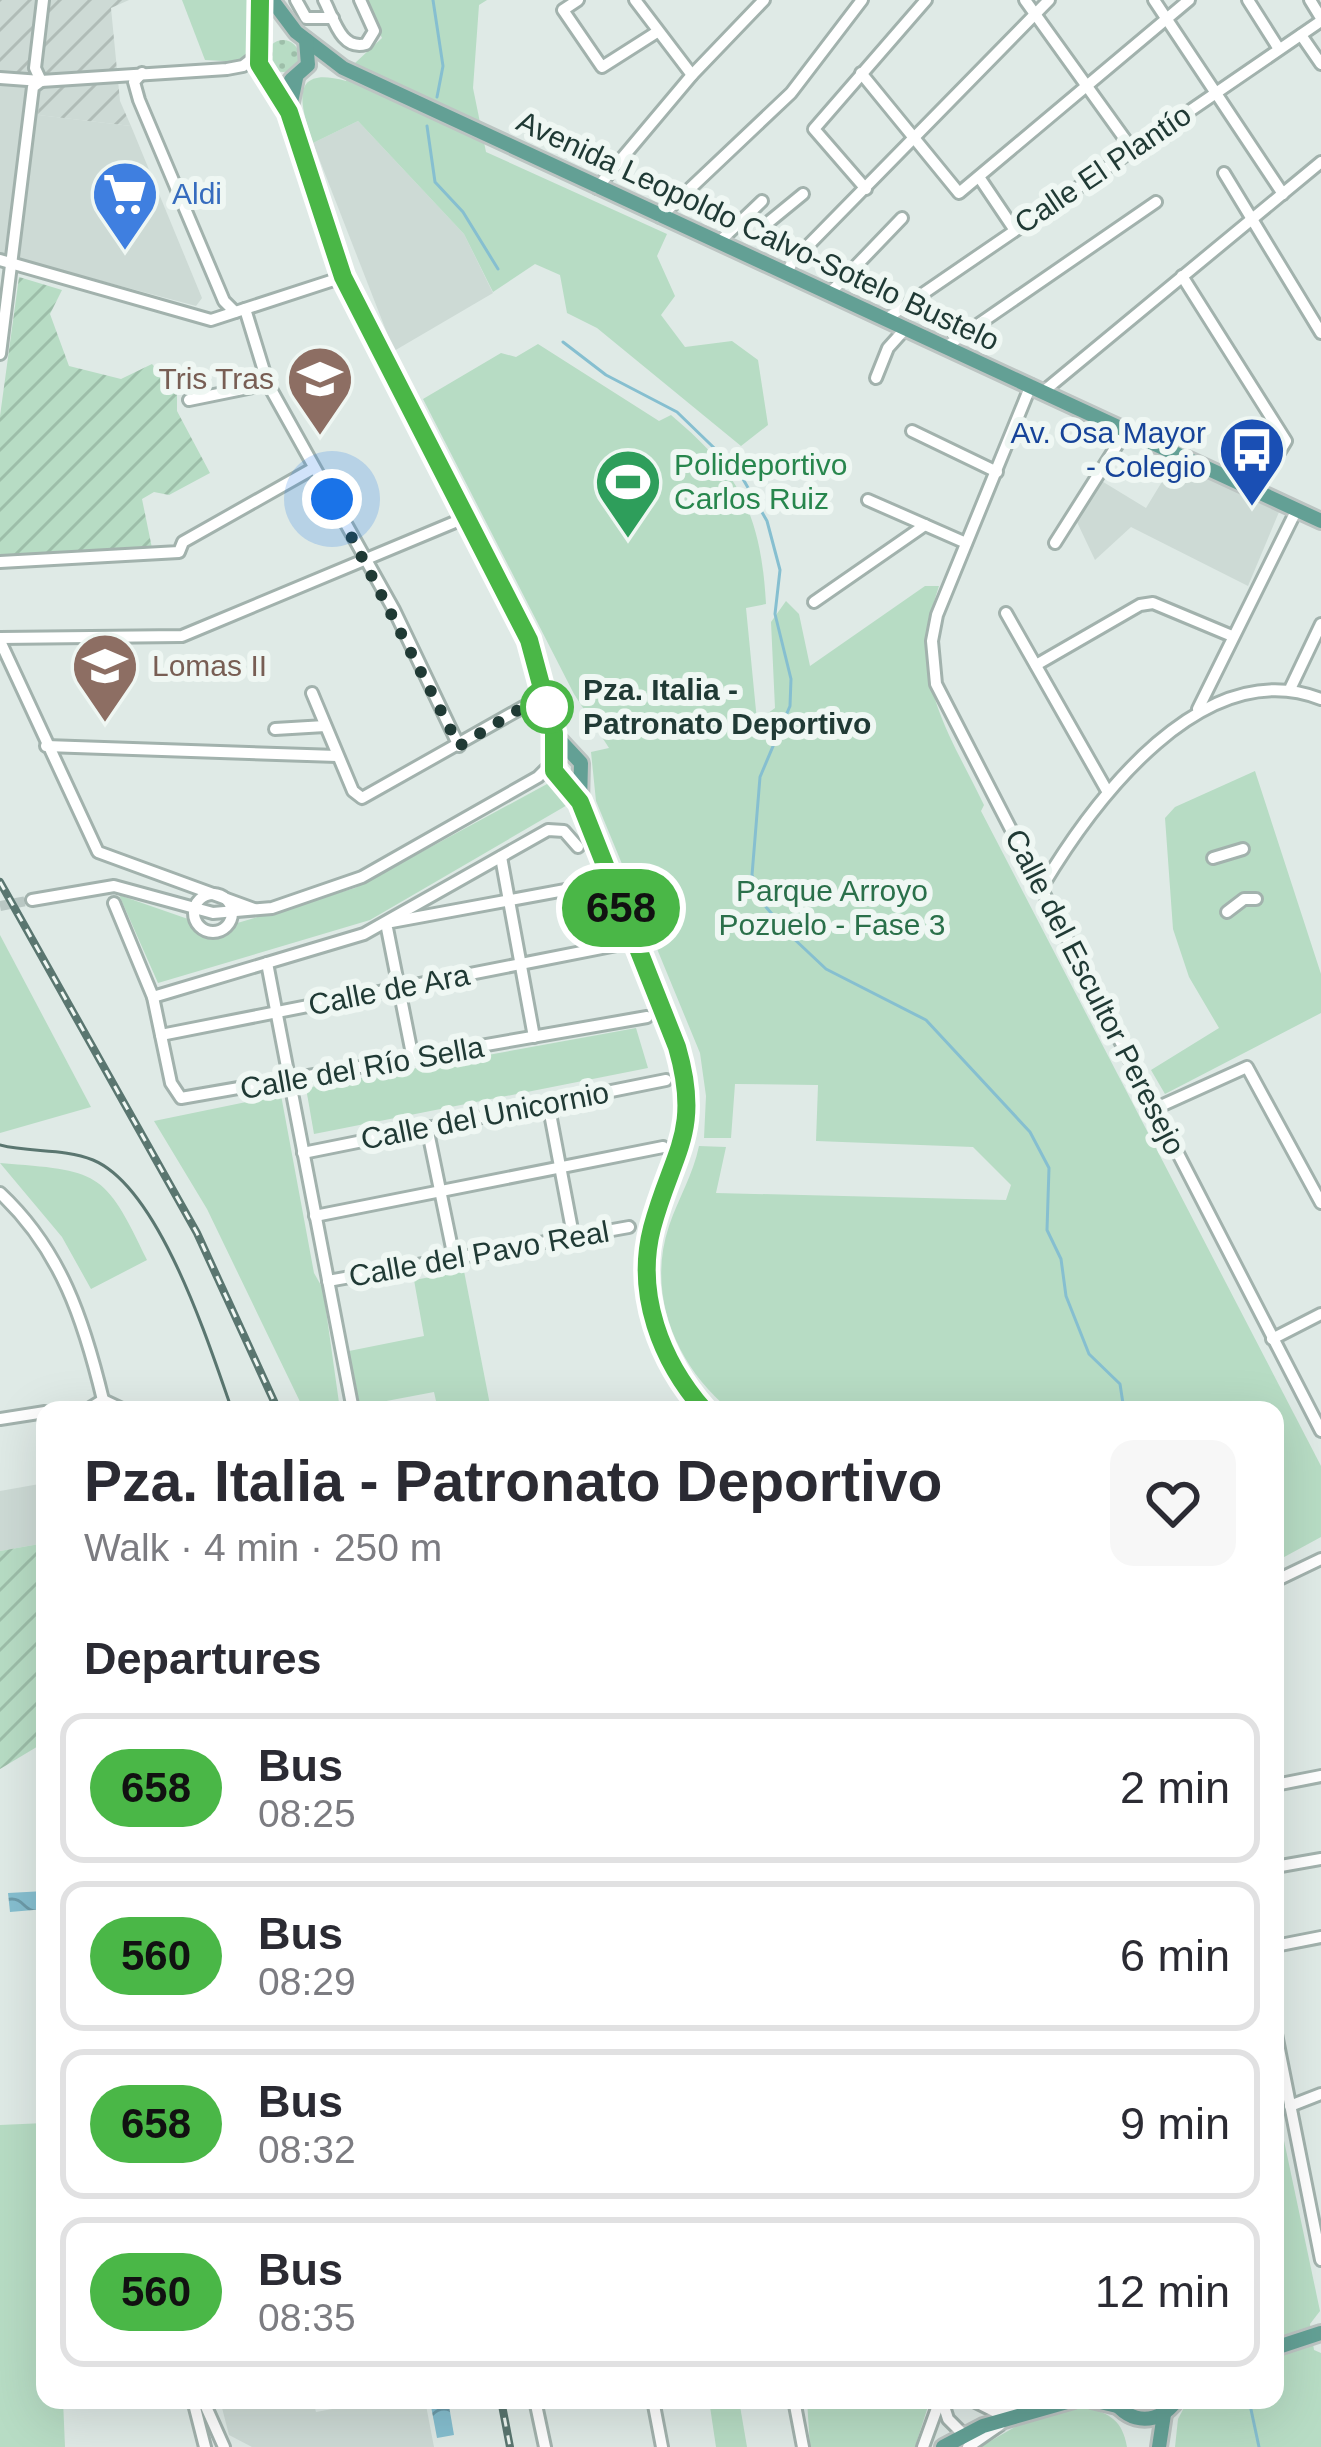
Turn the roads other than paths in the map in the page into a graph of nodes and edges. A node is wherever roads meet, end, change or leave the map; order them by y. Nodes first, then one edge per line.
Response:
1 (43, 0) edge
2 (257, 0) edge
3 (296, 0) edge
4 (324, 0) edge
5 (360, 0) edge
6 (578, 0) edge
7 (635, 0) edge
8 (764, 0) edge
9 (862, 0) edge
10 (926, 0) edge
11 (1025, 0) edge
12 (1049, 0) edge
13 (1154, 0) edge
14 (1190, 0) edge
15 (1248, 0) edge
16 (1310, 0) edge
17 (274, 4) edge
18 (563, 10) junction
19 (1038, 12) junction
20 (333, 18) junction
21 (549, 19) dead end
22 (1168, 19) junction
23 (1321, 20) edge
24 (657, 32) junction
25 (1301, 35) junction
26 (301, 36) junction
27 (258, 49) junction
28 (1279, 49) junction
29 (1321, 64) edge
30 (343, 68) junction
31 (862, 73) junction
32 (142, 74) junction
33 (300, 75) junction
34 (692, 75) junction
35 (270, 77) junction
36 (0, 78) edge
37 (41, 81) junction
38 (1089, 86) junction
39 (1215, 92) junction
40 (289, 112) junction
41 (914, 140) junction
42 (1132, 149) junction
43 (1321, 162) edge
44 (1224, 173) dead end
45 (979, 177) junction
46 (597, 188) junction
47 (866, 188) junction
48 (803, 194) dead end
49 (1283, 194) junction
50 (762, 201) dead end
51 (1156, 202) dead end
52 (750, 212) junction
53 (659, 217) junction
54 (902, 218) dead end
55 (1250, 220) junction
56 (1014, 230) junction
57 (718, 243) junction
58 (6, 261) edge
59 (787, 274) junction
60 (1182, 276) junction
61 (343, 277) junction
62 (829, 294) junction
63 (240, 311) junction
64 (2, 318) edge
65 (886, 319) junction
66 (906, 328) junction
67 (1321, 333) edge
68 (947, 346) junction
69 (0, 354) edge
70 (876, 378) dead end
71 (268, 384) junction
72 (1038, 388) junction
73 (189, 400) dead end
74 (912, 431) dead end
75 (1126, 431) junction
76 (314, 468) junction
77 (998, 472) junction
78 (1256, 490) junction
79 (868, 500) dead end
80 (1297, 509) junction
81 (467, 517) junction
82 (1321, 520) edge
83 (925, 524) junction
84 (966, 543) junction
85 (1055, 543) dead end
86 (366, 561) junction
87 (0, 562) edge
88 (814, 602) dead end
89 (1006, 613) dead end
90 (1321, 624) edge
91 (1232, 636) junction
92 (0, 640) edge
93 (1036, 665) junction
94 (1291, 687) junction
95 (312, 693) dead end
96 (1321, 699) edge
97 (539, 701) junction
98 (1198, 709) junction
99 (325, 726) junction
100 (275, 729) dead end
101 (46, 746) junction
102 (459, 746) junction
103 (558, 755) junction
104 (337, 756) junction
105 (538, 777) junction
106 (569, 782) junction
107 (1106, 789) junction
108 (578, 847) dead end
109 (1244, 849) dead end
110 (501, 857) junction
111 (1213, 858) dead end
112 (1058, 859) junction
113 (1029, 863) junction
114 (592, 885) dead end
115 (1042, 887) junction
116 (221, 896) junction
117 (1256, 899) dead end
118 (32, 900) tunnel mouth
119 (509, 901) junction
120 (114, 903) dead end
121 (194, 910) junction
122 (257, 910) junction
123 (1227, 912) dead end
124 (230, 915) junction
125 (386, 923) junction
126 (617, 945) dead end
127 (267, 963) junction
128 (521, 964) junction
129 (399, 988) junction
130 (153, 997) junction
131 (277, 1012) junction
132 (647, 1017) dead end
133 (161, 1035) junction
134 (535, 1037) junction
135 (413, 1059) junction
136 (666, 1080) dead end
137 (290, 1081) junction
138 (548, 1103) junction
139 (1154, 1109) junction
140 (427, 1127) junction
141 (663, 1147) dead end
142 (303, 1153) junction
143 (560, 1168) junction
144 (441, 1192) junction
145 (0, 1193) edge
146 (1321, 1203) edge
147 (315, 1216) junction
148 (629, 1227) dead end
149 (573, 1235) junction
150 (454, 1258) junction
151 (328, 1281) junction
152 (1321, 1314) edge
153 (1272, 1340) junction
154 (103, 1400) edge
155 (350, 1401) edge
156 (698, 1401) edge
157 (36, 1413) edge
158 (0, 1419) edge
159 (1321, 1431) edge
160 (1321, 1559) edge
161 (1284, 1577) edge
162 (1321, 1776) edge
163 (1284, 1783) edge
164 (1321, 1859) edge
165 (1284, 1865) edge
166 (1321, 1937) edge
167 (1284, 1944) edge
168 (1284, 2075) edge
169 (1321, 2094) edge
170 (1290, 2106) junction
171 (1321, 2260) edge
172 (1321, 2333) edge
173 (1284, 2345) edge
174 (195, 2409) edge
175 (207, 2409) edge
176 (537, 2409) edge
177 (655, 2409) edge
178 (796, 2409) edge
179 (938, 2409) edge
180 (944, 2409) edge
181 (990, 2409) edge
182 (1038, 2409) edge
183 (1124, 2409) edge
184 (1169, 2409) edge
185 (1034, 2410) junction
186 (1164, 2414) junction
187 (1140, 2419) junction
188 (966, 2441) edge
189 (205, 2447) edge
190 (224, 2447) edge
191 (544, 2447) edge
192 (662, 2447) edge
193 (803, 2447) edge
194 (923, 2447) edge
195 (943, 2447) edge
196 (1158, 2447) edge

1 - 37 street
2 - 27 main road
3 - 20 street
4 - 20 street
5 - 20 street
6 - 18 street
7 - 24 street
8 - 34 street
9 - 53 street
10 - 31 street
11 - 19 street
12 - 19 street
13 - 22 street
14 - 22 street
15 - 28 street
16 - 23 street
17 - 26 main road, Avenida Leopoldo Calvo-Sotelo Bustelo
18 - 21 street
18 - 24 street
19 - 38 street
19 - 41 street
22 - 38 street
22 - 39 street
23 - 25 street, Calle El Plantío
24 - 34 street
25 - 28 street, Calle El Plantío
25 - 29 street
26 - 27 main road
26 - 30 main road, Avenida Leopoldo Calvo-Sotelo Bustelo
26 - 33 main road
27 - 32 street
27 - 35 main road
28 - 39 street, Calle El Plantío
30 - 33 main road
30 - 46 main road, Avenida Leopoldo Calvo-Sotelo Bustelo
31 - 41 street
31 - 47 street
32 - 37 street
32 - 63 street
33 - 35 main road
33 - 40 main road
34 - 46 street
35 - 40 main road
36 - 37 street
37 - 58 street
38 - 42 street
38 - 45 street
39 - 42 street, Calle El Plantío
39 - 49 street
40 - 61 main road
41 - 45 street
41 - 47 street
42 - 56 street, Calle El Plantío
43 - 49 street
44 - 55 street
45 - 56 street
46 - 53 main road, Avenida Leopoldo Calvo-Sotelo Bustelo
47 - 59 street
48 - 52 street
49 - 55 street
50 - 52 street
51 - 68 street
52 - 57 street
53 - 57 main road, Avenida Leopoldo Calvo-Sotelo Bustelo
54 - 62 street
55 - 60 street
55 - 67 street
56 - 65 street, Calle El Plantío
57 - 59 main road, Avenida Leopoldo Calvo-Sotelo Bustelo
58 - 63 street
58 - 64 street
59 - 62 main road, Avenida Leopoldo Calvo-Sotelo Bustelo
60 - 72 street
60 - 78 street
61 - 63 street
61 - 81 main road
62 - 65 main road, Avenida Leopoldo Calvo-Sotelo Bustelo
63 - 71 street
64 - 69 street
65 - 66 main road, Avenida Leopoldo Calvo-Sotelo Bustelo
66 - 68 main road, Avenida Leopoldo Calvo-Sotelo Bustelo
66 - 70 street
68 - 72 main road, Avenida Leopoldo Calvo-Sotelo Bustelo
71 - 73 street
71 - 76 street
72 - 75 main road, Avenida Leopoldo Calvo-Sotelo Bustelo
72 - 77 street, Calle del Escultor Peresejo
74 - 77 street
75 - 78 main road, Avenida Leopoldo Calvo-Sotelo Bustelo
75 - 85 street
76 - 86 street
76 - 87 street
77 - 84 street, Calle del Escultor Peresejo
78 - 80 main road, Avenida Leopoldo Calvo-Sotelo Bustelo
79 - 83 street
80 - 82 main road, Avenida Leopoldo Calvo-Sotelo Bustelo
80 - 91 street
81 - 86 street
81 - 97 main road
83 - 84 street
83 - 88 street
84 - 113 street, Calle del Escultor Peresejo
86 - 92 street
86 - 102 street
89 - 93 street
90 - 94 street
91 - 93 street
91 - 98 street
92 - 101 street
93 - 107 street
94 - 96 street
94 - 98 street
95 - 99 street
97 - 102 street
97 - 103 main road
98 - 107 street
99 - 100 street
99 - 104 street
101 - 104 street
101 - 116 street
102 - 104 street
103 - 105 street
103 - 106 main road
103 - 106 main road
105 - 106 street
105 - 122 street
106 - 156 main road
107 - 112 street
108 - 110 street
109 - 111 street
110 - 119 street
110 - 125 street
112 - 113 street
112 - 115 street
113 - 115 street, Calle del Escultor Peresejo
114 - 119 street
115 - 139 street, Calle del Escultor Peresejo
116 - 121 street
116 - 122 street
116 - 124 street
117 - 123 street
118 - 121 street
119 - 125 street
119 - 128 street
120 - 130 street, Calle del Río Sella
121 - 124 street
122 - 124 street
125 - 127 street
125 - 129 street
126 - 128 street, Calle de Ara
127 - 130 street
127 - 131 street
128 - 129 street, Calle de Ara
128 - 134 street
129 - 131 street, Calle de Ara
129 - 135 street
130 - 133 street, Calle del Río Sella
131 - 133 street, Calle de Ara
131 - 137 street
132 - 134 street, Calle del Río Sella
133 - 137 street, Calle del Río Sella
134 - 135 street, Calle del Río Sella
135 - 137 street, Calle del Río Sella
136 - 138 street, Calle del Unicornio
137 - 142 street
138 - 140 street, Calle del Unicornio
138 - 143 street
139 - 146 street
139 - 153 street, Calle del Escultor Peresejo
140 - 142 street, Calle del Unicornio
140 - 144 street
141 - 143 street
142 - 147 street
143 - 144 street
143 - 149 street
144 - 147 street
144 - 150 street
145 - 154 street
147 - 151 street
148 - 149 street, Calle del Pavo Real
149 - 150 street, Calle del Pavo Real
150 - 151 street, Calle del Pavo Real
151 - 155 street
152 - 153 street
153 - 159 street, Calle del Escultor Peresejo
157 - 158 street
160 - 161 street
162 - 163 street
164 - 165 street
166 - 167 street
168 - 170 street
169 - 170 street
170 - 171 street
172 - 173 main road
174 - 189 street
175 - 190 street
176 - 191 street
177 - 192 street
178 - 193 street
179 - 194 street
180 - 188 street
181 - 185 street
182 - 185 main road
183 - 187 main road
184 - 186 main road
185 - 188 main road
186 - 187 main road
186 - 196 main road
187 - 196 main road
188 - 195 main road

